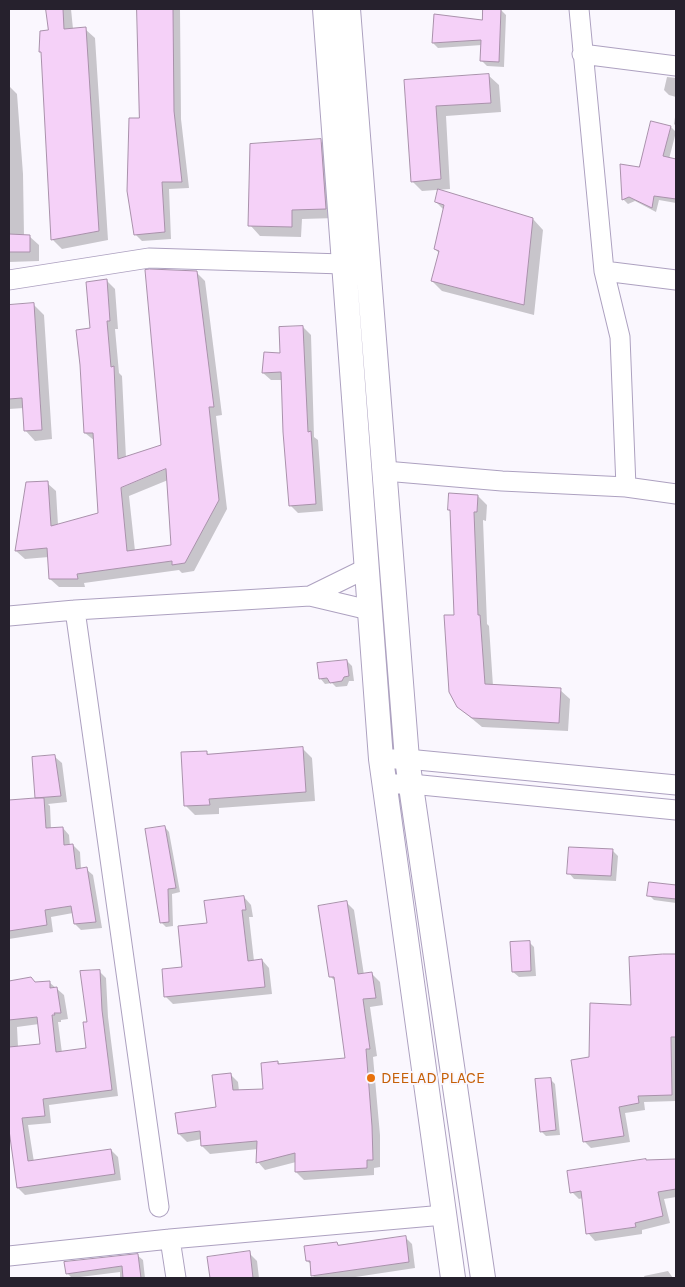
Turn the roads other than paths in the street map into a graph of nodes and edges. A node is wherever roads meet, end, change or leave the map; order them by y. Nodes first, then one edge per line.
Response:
1 (325, 9) edge
2 (348, 9) edge
3 (579, 9) edge
4 (582, 54) junction
5 (676, 66) edge
6 (343, 264) junction
7 (604, 271) junction
8 (9, 280) edge
9 (676, 280) edge
10 (386, 470) junction
11 (626, 488) junction
12 (676, 494) edge
13 (367, 568) junction
14 (310, 596) junction
15 (75, 610) junction
16 (369, 610) junction
17 (9, 616) edge
18 (408, 759) junction
19 (380, 760) junction
20 (383, 784) junction
21 (411, 784) junction
22 (676, 785) edge
23 (676, 810) edge
24 (159, 1207) dead end
25 (444, 1215) junction
26 (170, 1239) junction
27 (9, 1256) edge
28 (176, 1278) edge
29 (453, 1278) edge
30 (483, 1278) edge

1 - 6 main road
2 - 10 main road
3 - 4 street
4 - 5 street
4 - 7 street
6 - 8 street
6 - 13 main road
7 - 9 street
7 - 11 street
10 - 11 street
10 - 18 main road
11 - 12 street
13 - 14 street
13 - 16 main road
14 - 15 street
14 - 16 street
15 - 17 street
15 - 24 street
16 - 19 main road
18 - 19 street
18 - 21 main road
18 - 22 street
19 - 20 main road
20 - 21 street
20 - 25 main road
21 - 23 street
21 - 30 main road
25 - 26 street
25 - 29 main road
26 - 27 street
26 - 28 street

